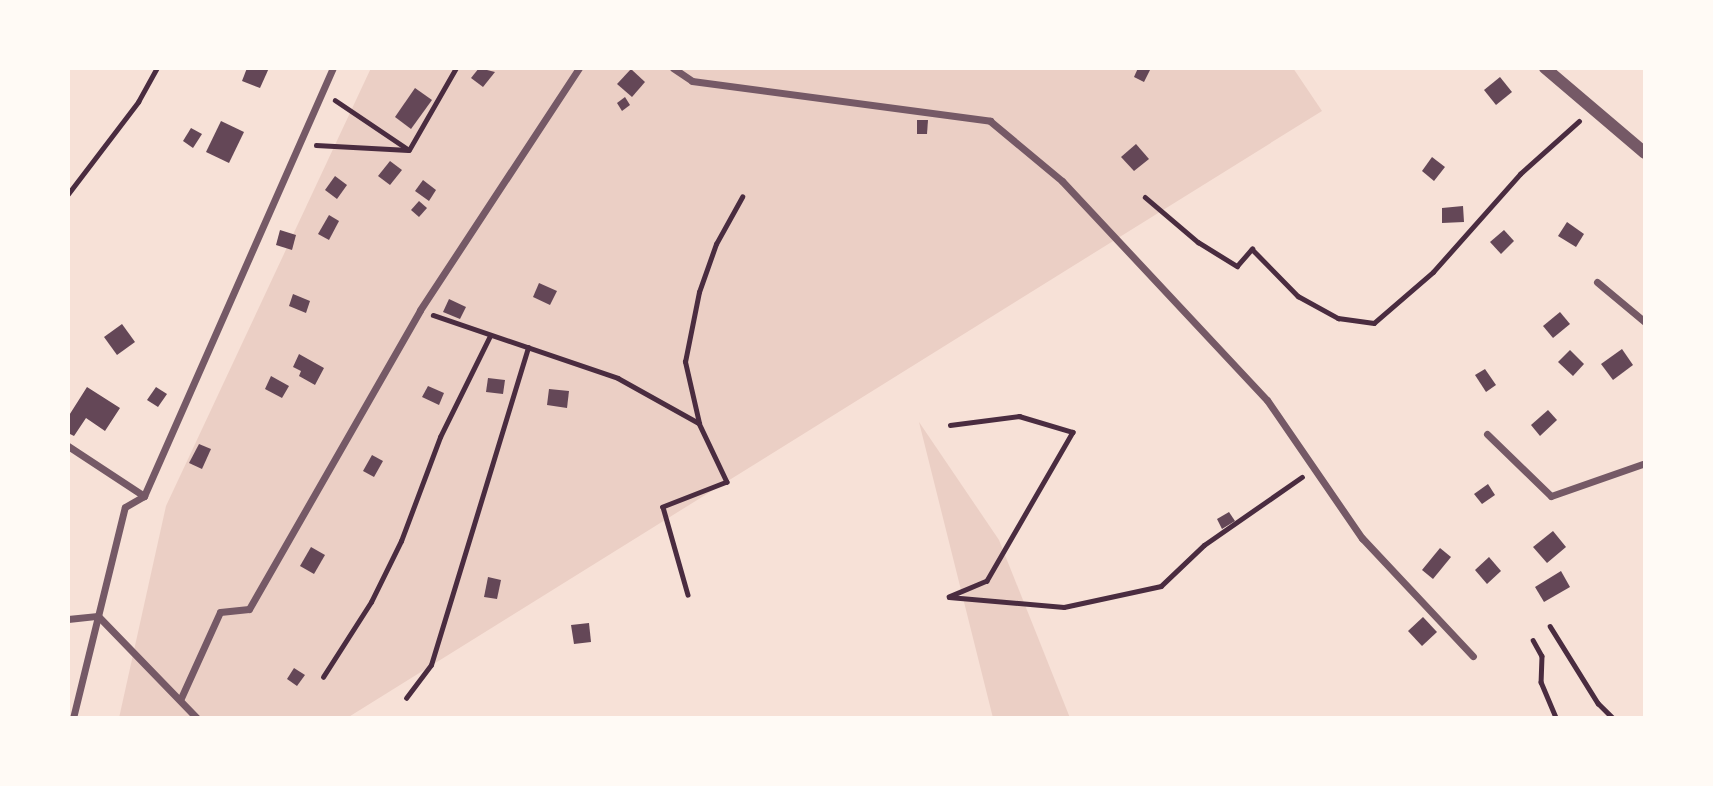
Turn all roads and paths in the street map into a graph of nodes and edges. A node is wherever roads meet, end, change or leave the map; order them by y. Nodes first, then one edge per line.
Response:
1 (157, 68) edge
2 (333, 68) edge
3 (456, 68) edge
4 (579, 68) edge
5 (673, 68) edge
6 (1545, 68) edge
7 (322, 92) junction
8 (1593, 109) junction
9 (299, 145) junction
10 (409, 150) junction
11 (1645, 153) edge
12 (68, 194) edge
13 (742, 197) dead end
14 (1145, 197) dead end
15 (1597, 282) dead end
16 (420, 310) junction
17 (1645, 322) edge
18 (490, 336) junction
19 (528, 348) junction
20 (699, 424) junction
21 (950, 425) dead end
22 (1487, 434) dead end
23 (68, 446) edge
24 (1645, 463) edge
25 (1315, 470) junction
26 (144, 496) junction
27 (688, 595) dead end
28 (98, 616) junction
29 (68, 619) edge
30 (1550, 626) dead end
31 (1533, 640) dead end
32 (1473, 656) dead end
33 (323, 677) dead end
34 (181, 698) junction
35 (406, 698) dead end
36 (73, 718) edge
37 (197, 718) edge
38 (1556, 718) edge
39 (1613, 718) edge

1 - 12 path
2 - 7 street
3 - 10 path
4 - 16 street
5 - 25 street
6 - 8 street
7 - 9 street
7 - 10 path
8 - 11 street
8 - 14 path
9 - 10 path
9 - 26 street
13 - 20 path
15 - 17 street
16 - 18 path
16 - 34 street
18 - 19 path
18 - 33 path
19 - 20 path
19 - 35 path
20 - 27 path
21 - 25 path
22 - 24 street
23 - 26 street
25 - 32 street
26 - 28 street
28 - 29 street
28 - 34 street
28 - 36 street
30 - 39 path
31 - 38 path
34 - 37 street

